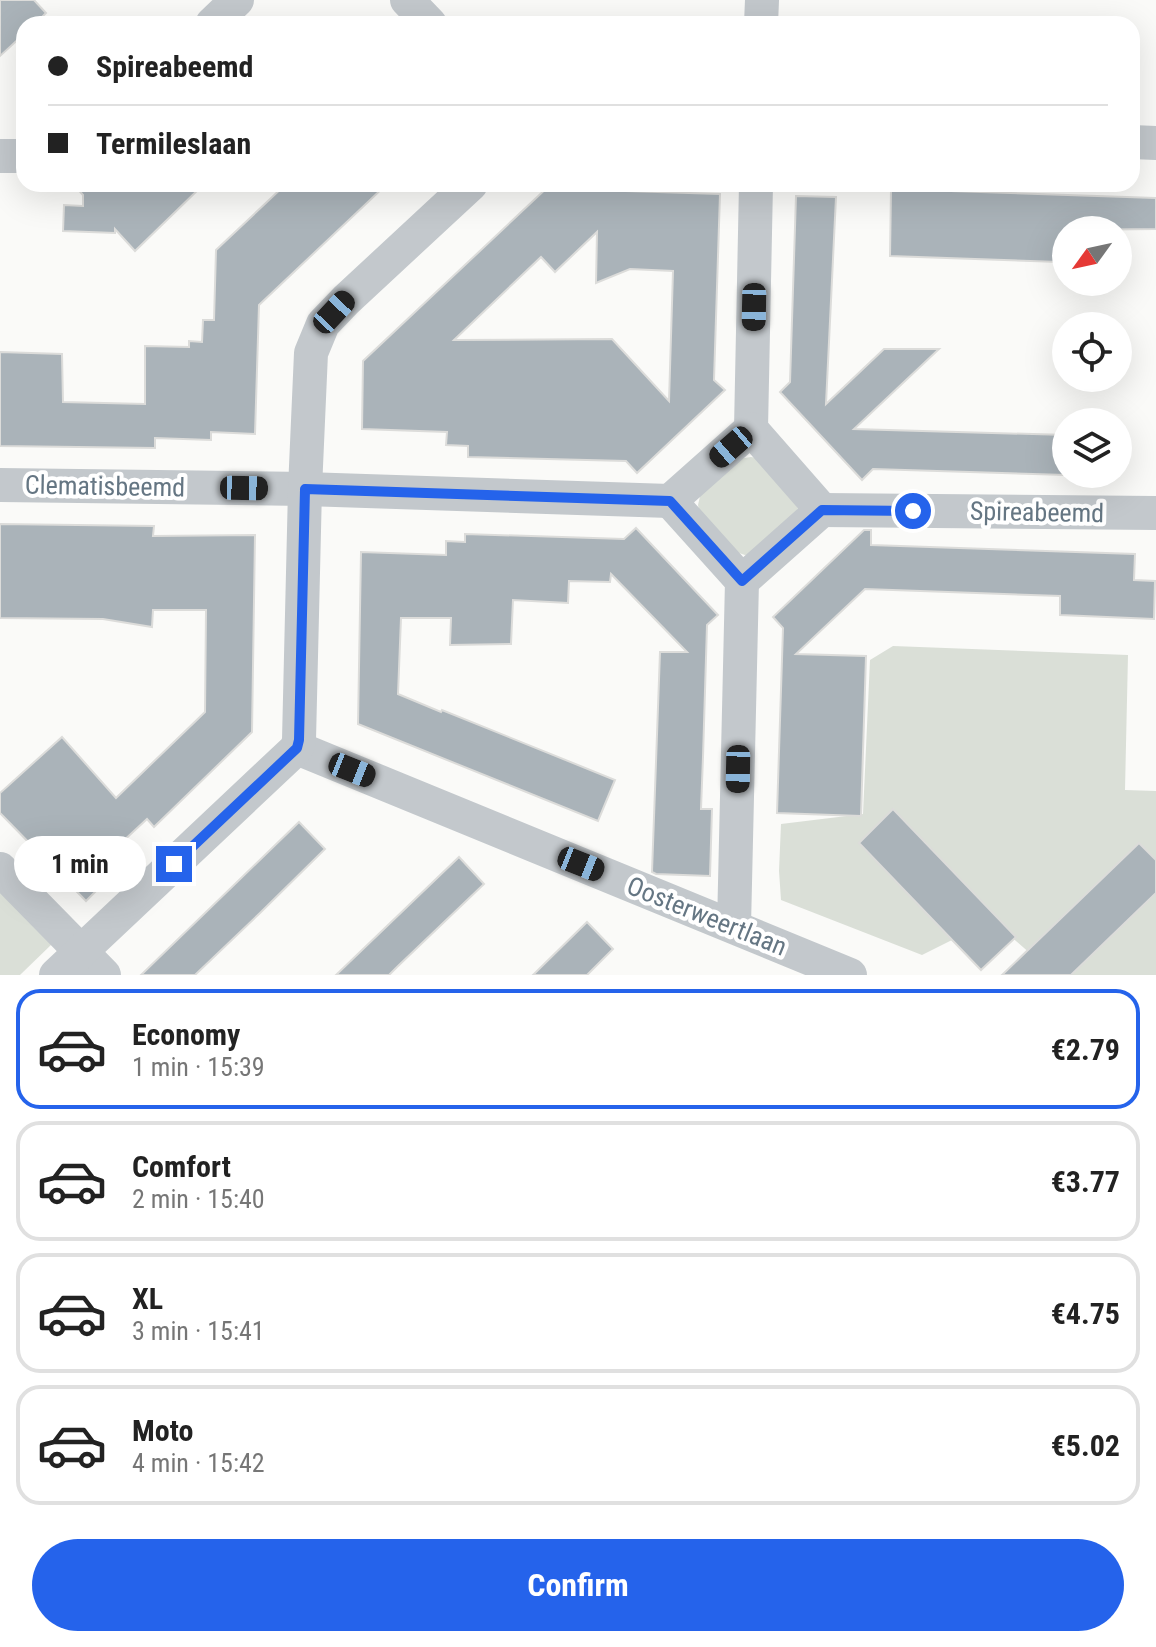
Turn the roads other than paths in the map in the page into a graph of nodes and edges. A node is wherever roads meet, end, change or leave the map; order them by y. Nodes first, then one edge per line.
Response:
1 (237, 0) edge
2 (407, 0) edge
3 (220, 16) edge
4 (422, 16) edge
5 (462, 192) edge
6 (756, 192) edge
7 (751, 429) junction
8 (0, 485) edge
9 (305, 489) junction
10 (670, 501) junction
11 (822, 510) junction
12 (1156, 513) edge
13 (742, 581) junction
14 (297, 748) junction
15 (0, 869) edge
16 (734, 926) junction
17 (92, 963) edge
18 (56, 975) edge
19 (850, 975) edge

1 - 3 street
2 - 4 street
5 - 9 street
6 - 7 street
7 - 10 street
7 - 11 street
8 - 9 street, Clematisbeemd
9 - 10 street, Clematisbeemd
9 - 14 street
10 - 13 street
11 - 12 street, Spireabeemd
11 - 13 street
13 - 16 street
14 - 16 street, Oosterweertlaan
14 - 17 street
15 - 17 street
16 - 19 street, Oosterweertlaan
17 - 18 street

